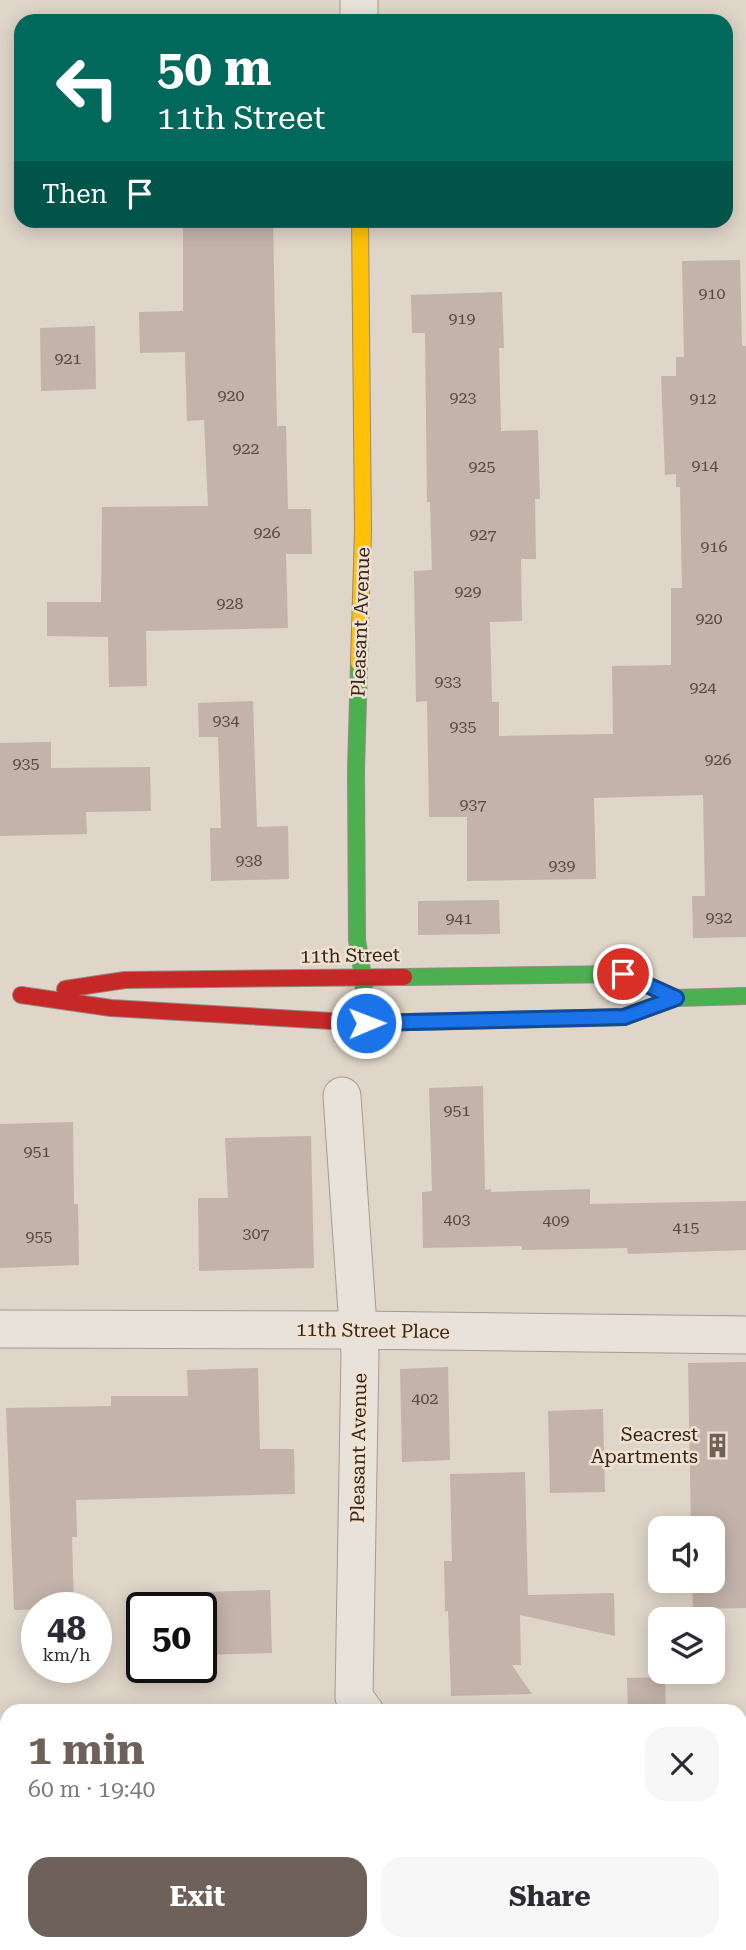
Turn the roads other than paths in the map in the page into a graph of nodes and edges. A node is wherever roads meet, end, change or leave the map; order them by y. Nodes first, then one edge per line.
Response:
1 (360, 228) edge
2 (363, 976) junction
3 (0, 995) edge
4 (21, 995) junction
5 (746, 996) edge
6 (676, 998) junction
7 (366, 1023) junction
8 (342, 1096) dead end
9 (0, 1329) edge
10 (358, 1330) junction
11 (746, 1335) edge
12 (359, 1704) edge

1 - 2 main road, Pleasant Avenue
2 - 4 main road, 11th Street
2 - 6 main road, 11th Street
2 - 7 main road, Pleasant Avenue
3 - 4 main road, 11th Street
4 - 7 main road, 11th Street
5 - 6 main road, 11th Street
6 - 7 main road, 11th Street
8 - 10 street, Pleasant Avenue
9 - 10 street, 11th Street Place
10 - 11 street, 11th Street Place
10 - 12 street, Pleasant Avenue

